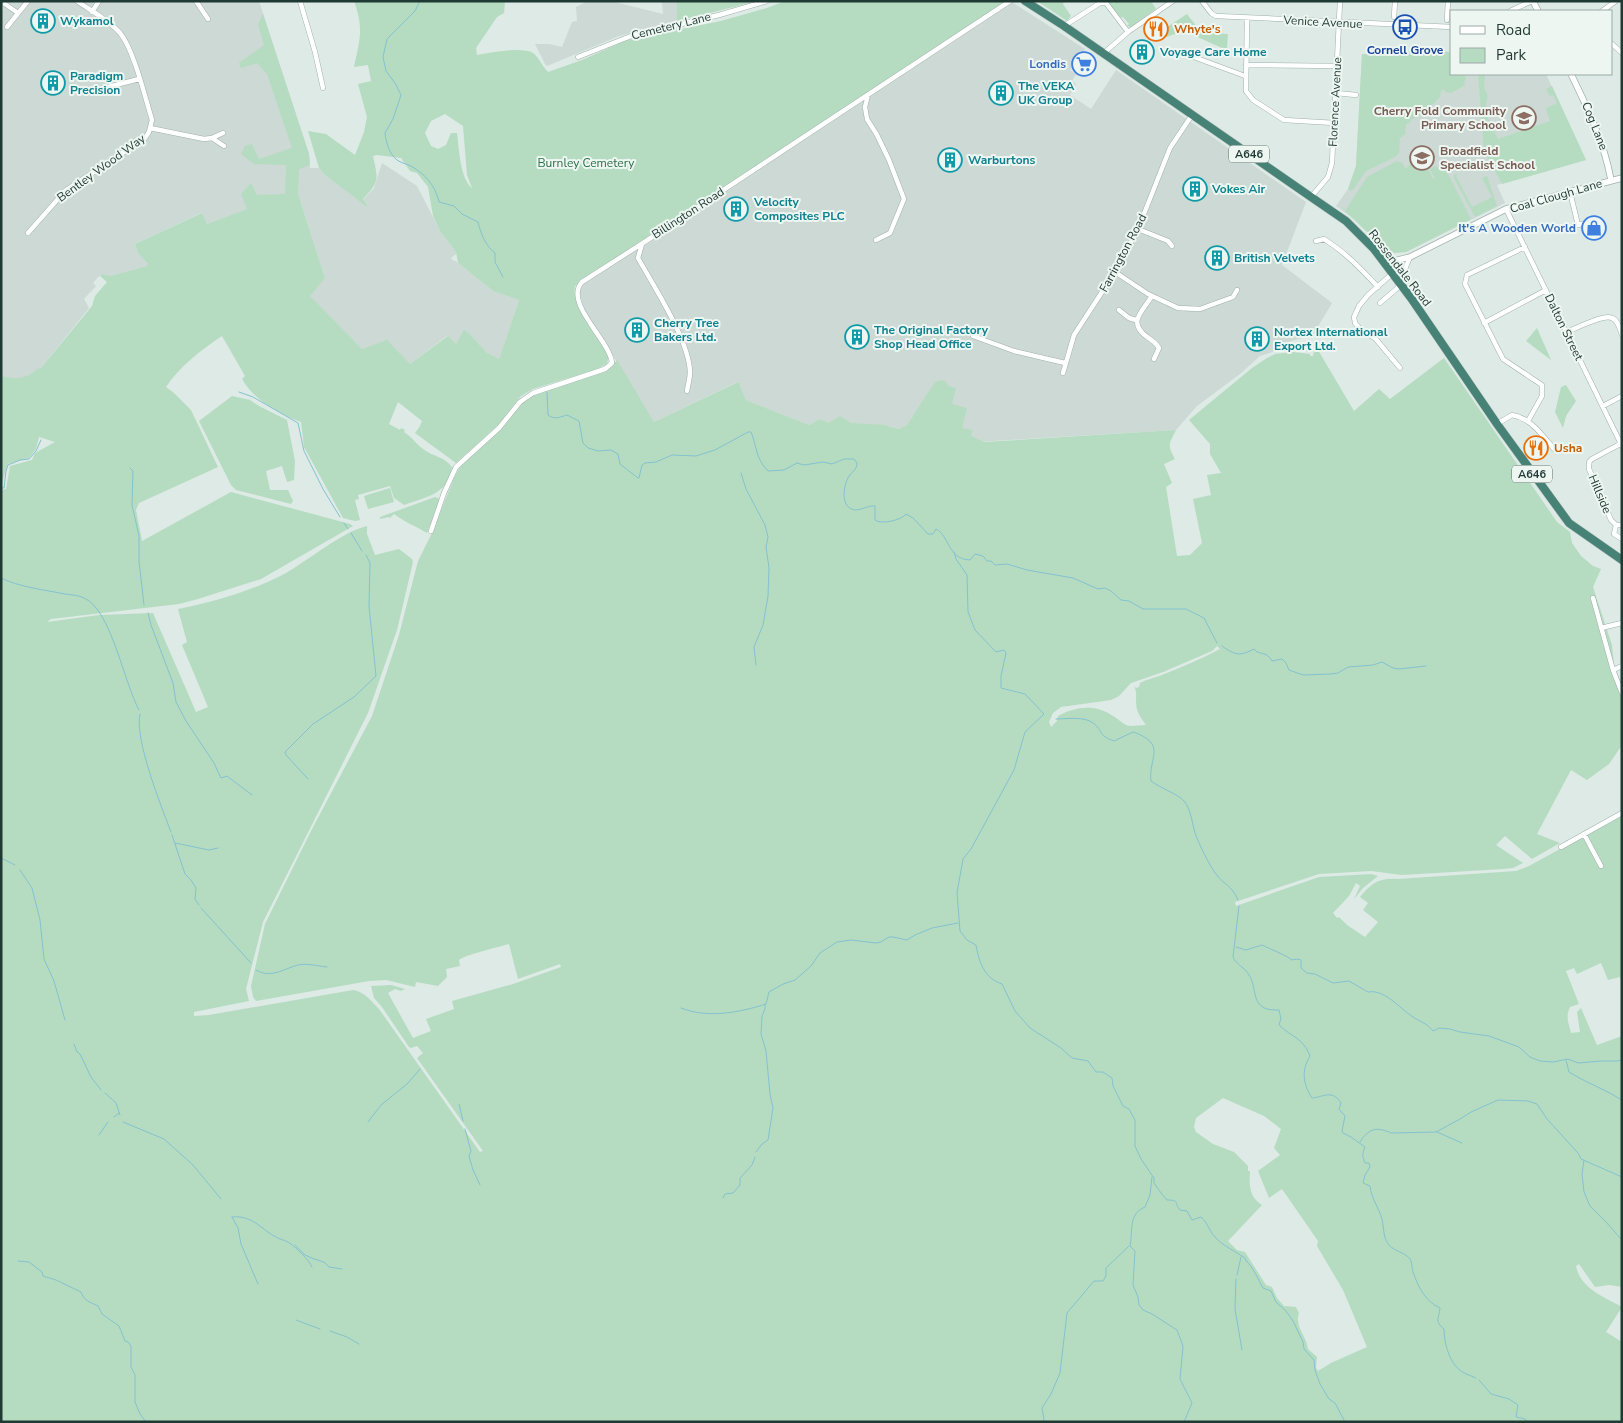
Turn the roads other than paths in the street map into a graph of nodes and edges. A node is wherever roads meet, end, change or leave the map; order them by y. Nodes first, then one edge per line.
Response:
1 (28, 1) edge
2 (77, 1) edge
3 (99, 1) edge
4 (196, 1) edge
5 (300, 1) edge
6 (767, 1) edge
7 (1010, 1) edge
8 (1026, 1) edge
9 (1173, 1) edge
10 (1202, 1) edge
11 (1340, 1) edge
12 (1395, 1) edge
13 (1448, 1) edge
14 (1532, 1) edge
15 (1616, 1) edge
16 (5, 4) dead end
17 (1512, 10) edge
18 (1603, 10) edge
19 (92, 12) junction
20 (18, 13) junction
21 (1394, 17) dead end
22 (1247, 18) junction
23 (208, 19) dead end
24 (1447, 20) dead end
25 (1339, 23) junction
26 (1064, 26) junction
27 (7, 27) dead end
28 (1450, 27) edge
29 (1128, 32) junction
30 (1104, 53) junction
31 (1183, 53) dead end
32 (578, 57) dead end
33 (1246, 65) junction
34 (1338, 66) junction
35 (1572, 75) edge
36 (1246, 76) junction
37 (139, 79) junction
38 (323, 88) dead end
39 (100, 89) dead end
40 (1336, 93) junction
41 (868, 94) junction
42 (1356, 95) dead end
43 (1192, 114) junction
44 (1335, 123) junction
45 (150, 128) junction
46 (223, 132) dead end
47 (212, 138) junction
48 (224, 146) dead end
49 (1622, 178) edge
50 (1611, 180) junction
51 (1570, 192) junction
52 (1311, 197) junction
53 (1506, 209) junction
54 (1598, 220) dead end
55 (1138, 230) junction
56 (28, 233) dead end
57 (876, 240) dead end
58 (1316, 240) dead end
59 (643, 243) junction
60 (1172, 246) dead end
61 (1524, 247) junction
62 (1410, 257) junction
63 (1386, 263) junction
64 (1115, 272) junction
65 (1393, 273) junction
66 (1403, 274) dead end
67 (1401, 285) junction
68 (1378, 286) junction
69 (1237, 290) dead end
70 (1546, 290) junction
71 (1152, 296) junction
72 (1380, 302) dead end
73 (1119, 310) dead end
74 (1136, 320) junction
75 (1484, 323) junction
76 (1567, 332) junction
77 (1622, 334) edge
78 (973, 336) dead end
79 (1154, 359) dead end
80 (1065, 363) junction
81 (1400, 368) dead end
82 (1063, 373) dead end
83 (687, 391) dead end
84 (1622, 396) edge
85 (1603, 406) junction
86 (1528, 421) junction
87 (1497, 424) junction
88 (1621, 444) edge
89 (1554, 449) dead end
90 (1616, 525) junction
91 (1622, 525) edge
92 (431, 531) dead end
93 (1622, 539) edge
94 (1622, 560) edge
95 (1593, 598) dead end
96 (1622, 623) edge
97 (1601, 628) junction
98 (1622, 666) edge
99 (1613, 670) junction
100 (1622, 693) edge
101 (1622, 813) edge
102 (1584, 834) junction
103 (1562, 847) dead end
104 (1601, 866) dead end

1 - 20 street
2 - 19 street, Bentley Wood Way
3 - 19 street
4 - 23 street
5 - 38 street
6 - 32 street, Cemetery Lane
7 - 41 street, Billington Road
8 - 26 highway, Rossendale Road / A646
9 - 29 street
10 - 22 street, Venice Avenue
11 - 25 street, Florence Avenue
12 - 21 street
13 - 24 street
14 - 17 street
15 - 18 street
16 - 20 street
19 - 37 street, Bentley Wood Way
20 - 27 street
22 - 25 street, Venice Avenue
22 - 33 street
25 - 28 street, Venice Avenue
25 - 34 street, Florence Avenue
26 - 29 street
26 - 30 highway, Rossendale Road / A646
29 - 30 street
30 - 43 highway, Rossendale Road / A646
31 - 36 street
33 - 34 street
33 - 36 street
34 - 40 street, Florence Avenue
35 - 50 street, Cog Lane
36 - 44 street
37 - 39 street
37 - 45 street, Bentley Wood Way
40 - 42 street
40 - 44 street, Florence Avenue
41 - 57 street
41 - 59 street, Billington Road
43 - 52 highway, Rossendale Road / A646
43 - 55 street, Farrington Road
44 - 52 street, Florence Avenue
45 - 47 street
45 - 56 street, Bentley Wood Way
46 - 47 street
47 - 48 street
49 - 50 street, Coal Clough Lane
50 - 51 street, Coal Clough Lane
51 - 53 street, Coal Clough Lane
51 - 54 street
52 - 63 highway, Rossendale Road / A646
53 - 61 street, Dalton Street
53 - 62 street, Coal Clough Lane
55 - 60 street
55 - 64 street, Farrington Road
58 - 68 street
59 - 83 street, Billington Road
59 - 92 street
61 - 70 street, Dalton Street
61 - 75 street
62 - 63 street, Coal Clough Lane
62 - 66 street
63 - 65 highway, Rossendale Road / A646
64 - 71 street
64 - 80 street, Farrington Road
65 - 67 highway, Rossendale Road / A646
65 - 68 street
67 - 72 street
67 - 87 highway, Rossendale Road / A646
68 - 81 street
69 - 71 street
70 - 75 street
70 - 76 street, Dalton Street
71 - 74 street
73 - 74 street
74 - 79 street
75 - 86 street
76 - 77 street
76 - 85 street, Dalton Street
78 - 80 street
80 - 82 street, Farrington Road
84 - 85 street
85 - 88 street, Dalton Street
86 - 87 street
86 - 89 street
87 - 94 highway, Rossendale Road / A646
88 - 90 street, Hillside
90 - 91 street, Hillside
90 - 93 street
95 - 97 street
96 - 97 street
97 - 99 street
98 - 99 street
99 - 100 street
101 - 102 street
102 - 103 street
102 - 104 street

